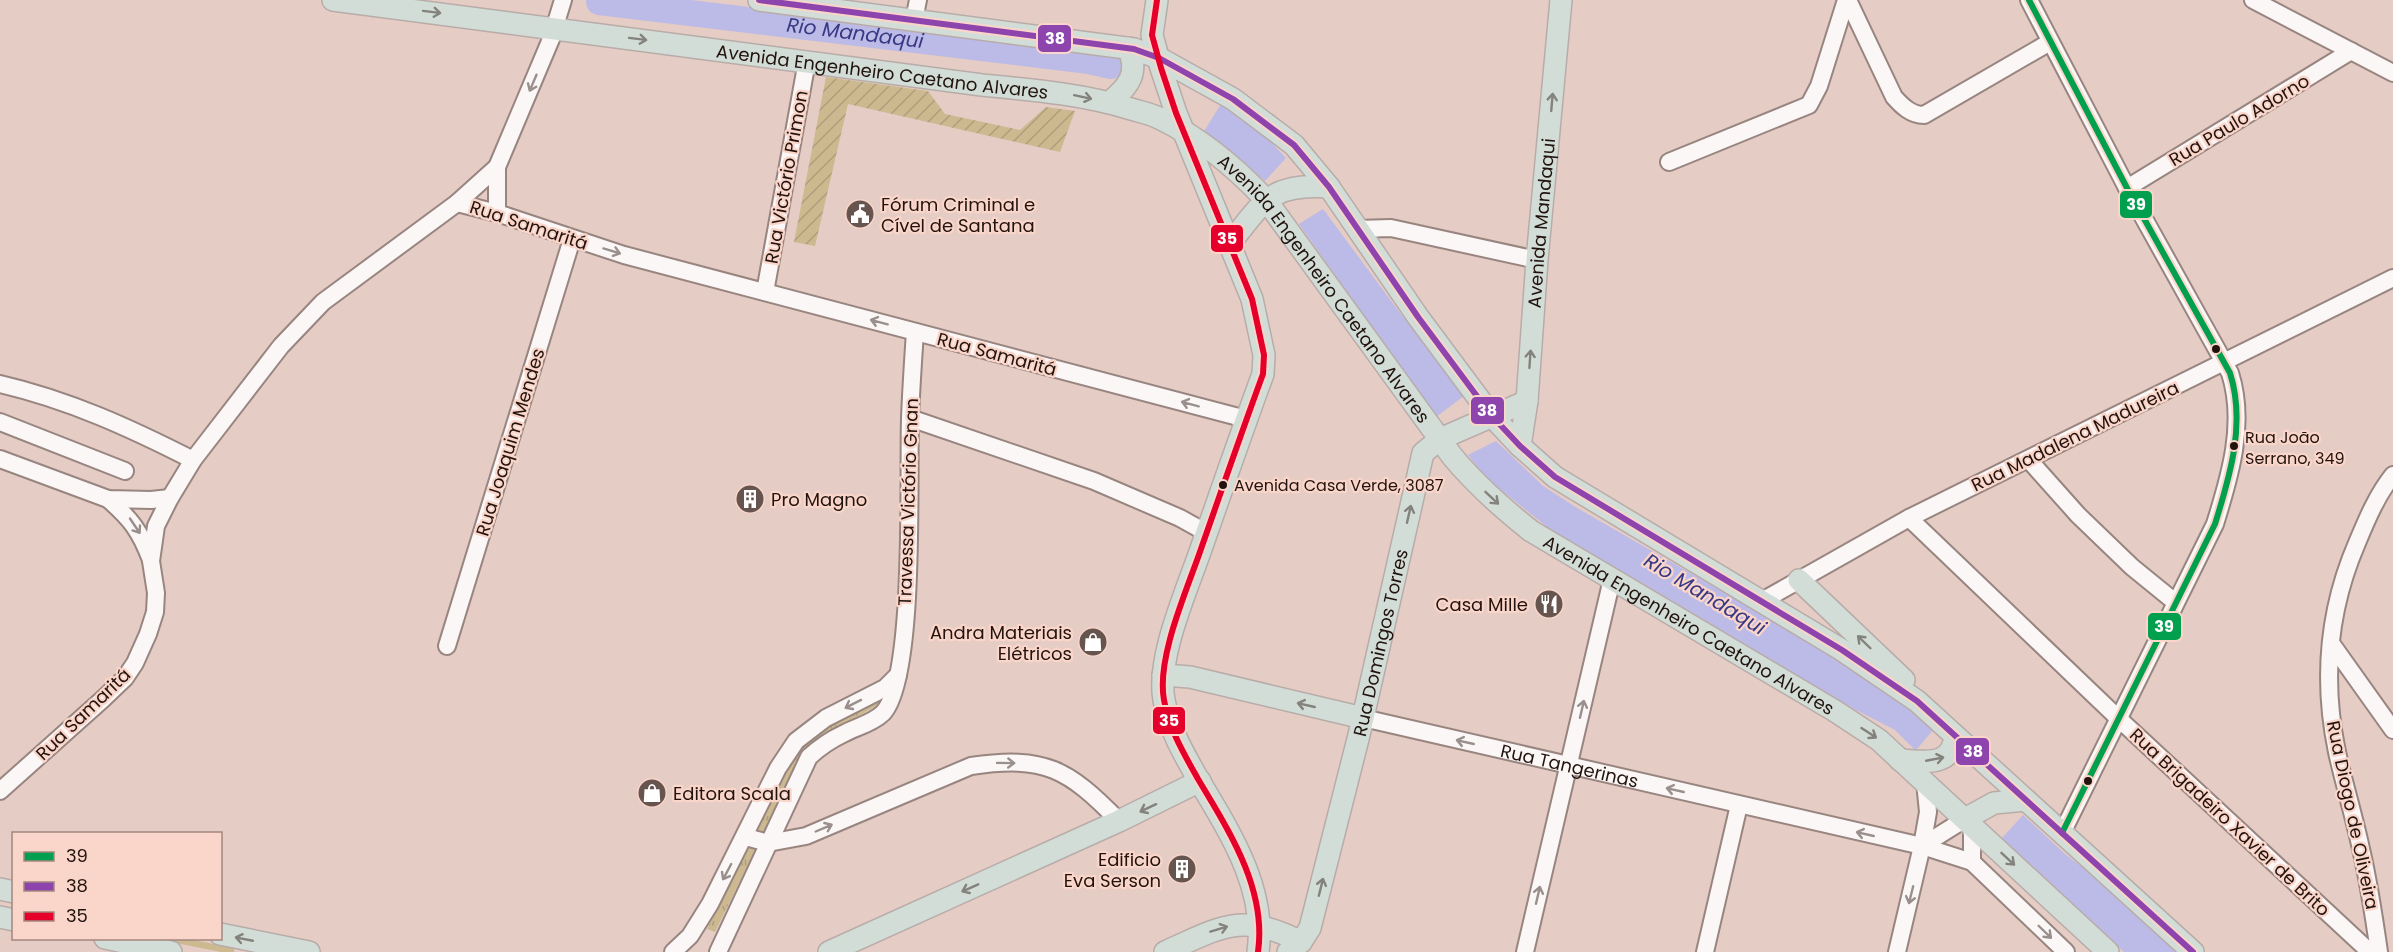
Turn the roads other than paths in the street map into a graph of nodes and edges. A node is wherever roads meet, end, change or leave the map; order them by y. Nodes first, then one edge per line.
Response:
1 (333, 0) edge
2 (563, 0) edge
3 (759, 0) edge
4 (1157, 0) edge
5 (1561, 0) edge
6 (1847, 0) edge
7 (2029, 0) edge
8 (2253, 0) edge
9 (838, 4) edge
10 (916, 10) edge
11 (555, 28) junction
12 (2050, 42) junction
13 (1128, 48) junction
14 (2351, 51) junction
15 (1159, 58) junction
16 (807, 61) junction
17 (2393, 73) edge
18 (1110, 102) junction
19 (1184, 132) junction
20 (1669, 162) dead end
21 (497, 167) junction
22 (1329, 187) junction
23 (2127, 188) junction
24 (1266, 200) junction
25 (457, 203) junction
26 (497, 213) junction
27 (1357, 229) junction
28 (572, 239) junction
29 (1229, 244) junction
30 (1537, 260) junction
31 (2393, 278) edge
32 (765, 292) junction
33 (915, 332) junction
34 (2224, 361) junction
35 (0, 384) edge
36 (1527, 401) junction
37 (1491, 415) junction
38 (910, 418) junction
39 (1246, 419) junction
40 (0, 422) edge
41 (1440, 439) junction
42 (1520, 446) junction
43 (0, 459) edge
44 (193, 460) junction
45 (2030, 460) junction
46 (125, 471) dead end
47 (2393, 475) edge
48 (170, 498) junction
49 (108, 499) junction
50 (1909, 518) junction
51 (1207, 533) junction
52 (151, 561) junction
53 (1612, 579) junction
54 (1798, 580) junction
55 (1762, 601) junction
56 (2175, 602) junction
57 (2331, 643) junction
58 (447, 646) dead end
59 (900, 672) junction
60 (1163, 675) junction
61 (1917, 701) junction
62 (1363, 718) junction
63 (2118, 718) junction
64 (2393, 730) edge
65 (1955, 736) junction
66 (1900, 760) junction
67 (1568, 766) junction
68 (1200, 781) junction
69 (1925, 782) junction
70 (0, 791) edge
71 (2026, 800) junction
72 (1739, 805) junction
73 (1119, 821) junction
74 (1968, 823) junction
75 (2062, 833) junction
76 (746, 837) junction
77 (768, 843) junction
78 (1922, 846) junction
79 (1972, 862) junction
80 (1260, 925) junction
81 (222, 934) edge
82 (110, 940) edge
83 (1299, 949) edge
84 (171, 952) edge
85 (309, 952) edge
86 (673, 952) edge
87 (718, 952) edge
88 (829, 952) edge
89 (1165, 952) edge
90 (1258, 952) edge
91 (1525, 952) edge
92 (1705, 952) edge
93 (1897, 952) edge
94 (2066, 952) edge
95 (2108, 952) edge
96 (2193, 952) edge
97 (2370, 952) edge
98 (2379, 952) edge

1 -> 11 main road, Avenida Engenheiro Caetano Alvares
2 - 11 street
3 - 9 main road
4 - 15 main road
30 -> 5 main road, Avenida Mandaqui
6 - 12 street
6 - 20 street
7 - 12 street
8 - 14 street
9 - 10 main road
10 - 13 main road
11 -> 16 main road, Avenida Engenheiro Caetano Alvares
11 -> 21 street
12 - 23 street
13 - 15 main road
13 - 18 main road
14 - 17 street
14 - 23 street, Rua Paulo Adorno
15 - 19 main road
15 - 22 main road
16 -> 18 main road, Avenida Engenheiro Caetano Alvares
16 - 32 street, Rua Victório Primon
18 - 19 main road, Avenida Engenheiro Caetano Alvares
19 - 24 main road, Avenida Engenheiro Caetano Alvares
19 - 29 main road
21 - 25 street
21 - 26 street
22 - 24 main road
22 - 27 main road
23 - 34 street
24 - 29 main road
24 - 41 main road, Avenida Engenheiro Caetano Alvares
25 - 26 street, Rua Samaritá
25 - 44 street, Rua Samaritá
26 - 28 street, Rua Samaritá
27 - 30 street
27 - 37 main road
28 -> 32 street, Rua Samaritá
28 - 58 street, Rua Joaquim Mendes
29 - 39 main road
36 -> 30 main road, Avenida Mandaqui
31 - 34 street, Rua Madalena Madureira
33 -> 32 street, Rua Samaritá
33 - 38 street, Travessa Victório Gnan
39 -> 33 street, Rua Samaritá
34 - 45 street, Rua Madalena Madureira
34 - 56 street
35 - 44 street
36 - 37 main road, Rua Domingos Torres
36 - 42 main road, Avenida Mandaqui
37 - 41 main road, Rua Domingos Torres
37 - 42 main road
38 - 51 street
38 - 59 street, Travessa Victório Gnan
39 - 51 main road
40 - 46 street
41 -> 53 main road, Avenida Engenheiro Caetano Alvares
62 -> 41 main road, Rua Domingos Torres
42 - 55 main road
43 - 49 street
44 - 48 street, Rua Samaritá
45 - 50 street, Rua Madalena Madureira
45 - 56 street
47 - 57 street, Rua Diogo de Oliveira
48 - 49 street
48 - 52 street, Rua Samaritá
49 -> 52 street
50 - 54 street, Rua Madalena Madureira
50 - 63 street, Rua Brigadeiro Xavier de Brito
51 - 60 main road
52 - 70 street, Rua Samaritá
53 -> 66 main road, Avenida Engenheiro Caetano Alvares
67 -> 53 street
54 - 55 street, Rua Madalena Madureira
61 -> 54 main road
55 - 61 main road
56 - 63 street
57 - 64 street
57 - 98 street, Rua Diogo de Oliveira
59 -> 76 street
59 - 77 street, Travessa Victório Gnan
62 -> 60 main road, Rua Tangerinas
60 - 68 main road
61 - 65 main road
67 -> 62 street, Rua Tangerinas
83 -> 62 main road, Rua Domingos Torres
63 - 75 street
63 - 97 street, Rua Brigadeiro Xavier de Brito
66 -> 65 main road
65 - 71 main road
66 - 69 main road, Avenida Engenheiro Caetano Alvares
72 -> 67 street, Rua Tangerinas
91 -> 67 street
68 -> 73 main road
68 - 80 main road
69 - 74 main road, Avenida Engenheiro Caetano Alvares
69 - 78 street
71 - 74 main road
71 - 75 main road
78 -> 72 street, Rua Tangerinas
72 - 92 street
77 -> 73 street
73 -> 88 main road
74 - 78 street
74 - 79 street
74 -> 95 main road, Avenida Engenheiro Caetano Alvares
75 - 96 main road
76 - 77 street
76 -> 86 street
77 - 87 street, Travessa Victório Gnan
78 - 79 street, Rua Tangerinas
78 -> 93 street
79 -> 94 street, Rua Tangerinas
80 - 83 main road
89 -> 80 main road
80 - 90 main road
85 -> 81 main road
82 - 84 main road

